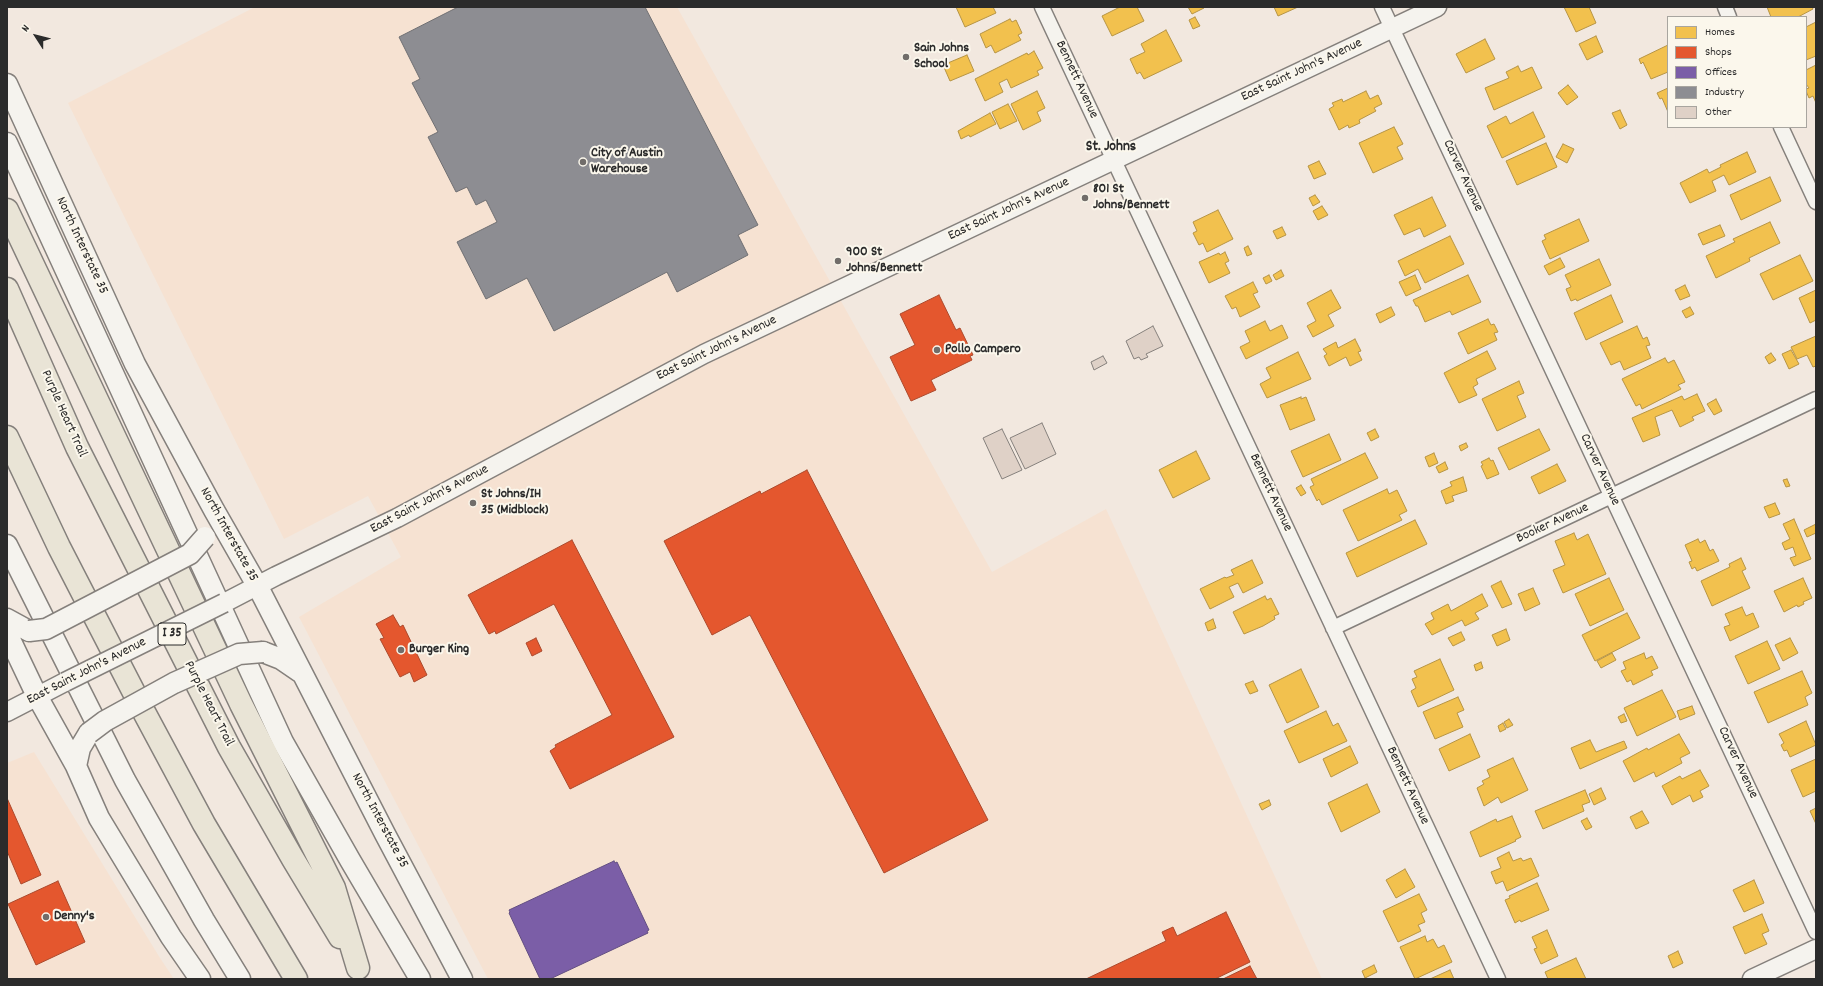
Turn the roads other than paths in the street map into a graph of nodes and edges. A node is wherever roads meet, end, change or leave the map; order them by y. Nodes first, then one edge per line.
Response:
1 (1042, 7) edge
2 (1382, 7) edge
3 (1437, 7) edge
4 (1392, 28) junction
5 (7, 84) edge
6 (1781, 128) edge
7 (7, 143) edge
8 (1114, 160) junction
9 (1816, 202) edge
10 (7, 210) edge
11 (7, 289) edge
12 (1816, 399) edge
13 (7, 437) edge
14 (1612, 496) junction
15 (214, 510) junction
16 (7, 545) edge
17 (258, 587) junction
18 (7, 619) edge
19 (1333, 628) junction
20 (7, 633) edge
21 (300, 672) junction
22 (37, 696) junction
23 (7, 712) edge
24 (76, 766) junction
25 (1816, 932) edge
26 (1816, 949) edge
27 (362, 973) edge
28 (200, 979) edge
29 (240, 979) edge
30 (296, 979) edge
31 (420, 979) edge
32 (462, 979) edge
33 (1498, 979) edge
34 (1752, 979) edge

1 - 8 street, Bennett Avenue
2 - 4 street, Carver Avenue
3 - 4 street, East Saint John's Avenue
4 - 8 street, East Saint John's Avenue
4 - 14 street, Carver Avenue
5 - 15 main road, North Interstate 35
6 - 9 street
7 - 31 main road
8 - 17 street, East Saint John's Avenue
8 - 19 street, Bennett Avenue
10 - 27 highway
11 - 27 highway, Purple Heart Trail / I 35
12 - 14 street, Booker Avenue
13 - 30 highway
14 - 19 street, Booker Avenue
14 - 25 street, Carver Avenue
15 - 17 main road, North Interstate 35
15 - 18 main road, bridge
16 - 29 main road
17 - 21 main road, North Interstate 35
17 - 22 street, East Saint John's Avenue, bridge
19 - 33 street, Bennett Avenue
20 - 22 main road
21 - 24 main road, bridge
21 - 32 main road, North Interstate 35
22 - 23 street, East Saint John's Avenue
22 - 24 main road
24 - 28 main road
26 - 34 street

